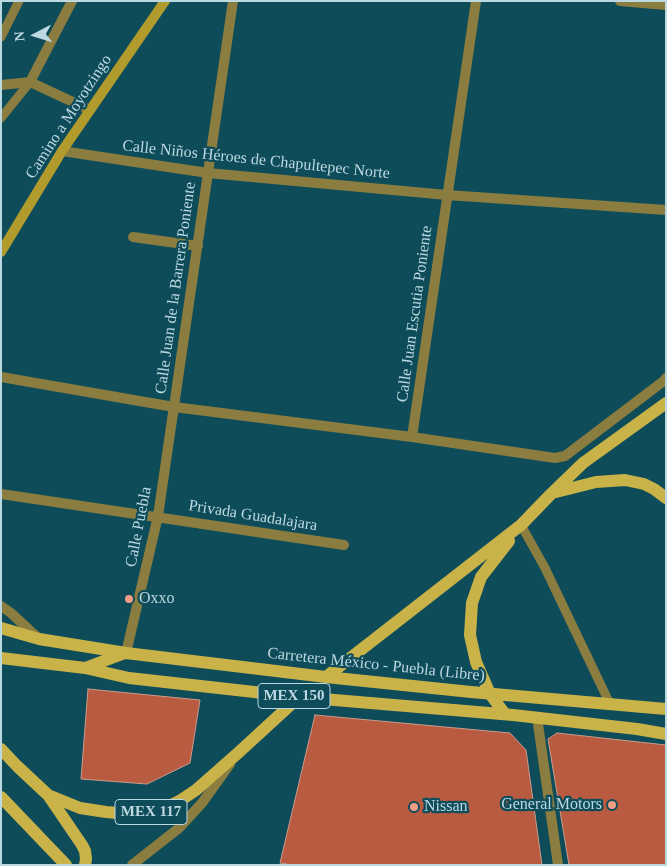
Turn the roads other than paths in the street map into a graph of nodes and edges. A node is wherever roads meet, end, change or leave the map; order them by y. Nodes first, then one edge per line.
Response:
1 (19, 1) edge
2 (72, 1) edge
3 (165, 1) edge
4 (233, 1) edge
5 (476, 1) edge
6 (620, 1) edge
7 (646, 2) edge
8 (666, 5) edge
9 (1, 37) edge
10 (30, 82) junction
11 (1, 85) edge
12 (90, 110) junction
13 (1, 118) edge
14 (62, 151) junction
15 (208, 173) junction
16 (447, 196) junction
17 (666, 210) edge
18 (134, 237) dead end
19 (198, 246) junction
20 (1, 252) edge
21 (1, 377) edge
22 (665, 379) edge
23 (666, 402) edge
24 (174, 407) junction
25 (412, 437) junction
26 (1, 494) edge
27 (551, 494) junction
28 (666, 498) edge
29 (158, 516) junction
30 (521, 525) junction
31 (344, 545) dead end
32 (1, 606) edge
33 (1, 628) edge
34 (39, 639) junction
35 (126, 653) junction
36 (1, 658) edge
37 (85, 668) junction
38 (326, 677) junction
39 (490, 694) junction
40 (299, 697) junction
41 (610, 704) junction
42 (666, 709) edge
43 (505, 714) junction
44 (537, 717) junction
45 (663, 732) edge
46 (1, 749) edge
47 (238, 753) junction
48 (48, 795) junction
49 (1, 797) edge
50 (66, 865) edge
51 (85, 865) edge
52 (132, 865) edge
53 (558, 865) edge

1 - 9 lane
2 - 10 street
3 - 12 main road, Camino a Moyotzingo
4 - 15 street, Calle Juan de la Barrera Poniente
5 - 16 street, Calle Juan Escutia Poniente
6 - 7 street
7 - 8 street
10 - 11 street
10 - 12 street
10 - 13 lane
12 - 14 main road, Camino a Moyotzingo
14 - 15 street, Calle Niños Héroes de Chapultepec Norte
14 - 20 main road, Camino a Moyotzingo
15 - 16 street, Calle Niños Héroes de Chapultepec Norte
15 - 19 street, Calle Juan de la Barrera Poniente
16 - 17 street, Calle Niños Héroes de Chapultepec Norte
16 - 25 street, Calle Juan Escutia Poniente
18 - 19 street
19 - 24 street, Calle Juan de la Barrera Poniente
21 - 24 street
22 - 25 street
23 - 27 main road
24 - 25 street
24 - 29 street, Calle Puebla
26 - 29 street, Privada Guadalajara
27 - 28 main road
27 - 30 main road
29 - 31 street, Privada Guadalajara
29 - 35 street, Calle Puebla
30 - 38 main road
30 - 39 main road
30 - 41 lane
32 - 34 street
33 - 34 main road
34 - 35 main road
35 - 37 main road, Carretera México - Puebla (Libre) / MEX 150
35 - 38 main road, Carretera México - Puebla (Libre) / MEX 150
36 - 37 main road, Carretera México - Puebla (Libre) / MEX 150
37 - 40 main road, Carretera México - Puebla (Libre) / MEX 150
38 - 39 main road, Carretera México - Puebla (Libre) / MEX 150
39 - 41 main road, Carretera México - Puebla (Libre) / MEX 150
39 - 43 main road
40 - 43 main road, Carretera México - Puebla (Libre) / MEX 150
40 - 47 main road, MEX 117
41 - 42 main road, Carretera México - Puebla (Libre) / MEX 150
43 - 44 main road, Carretera México - Puebla (Libre) / MEX 150
44 - 45 main road, Carretera México - Puebla (Libre) / MEX 150
44 - 53 street
46 - 48 main road, MEX 117
47 - 48 main road, MEX 117
47 - 52 street
48 - 51 main road
49 - 50 main road

